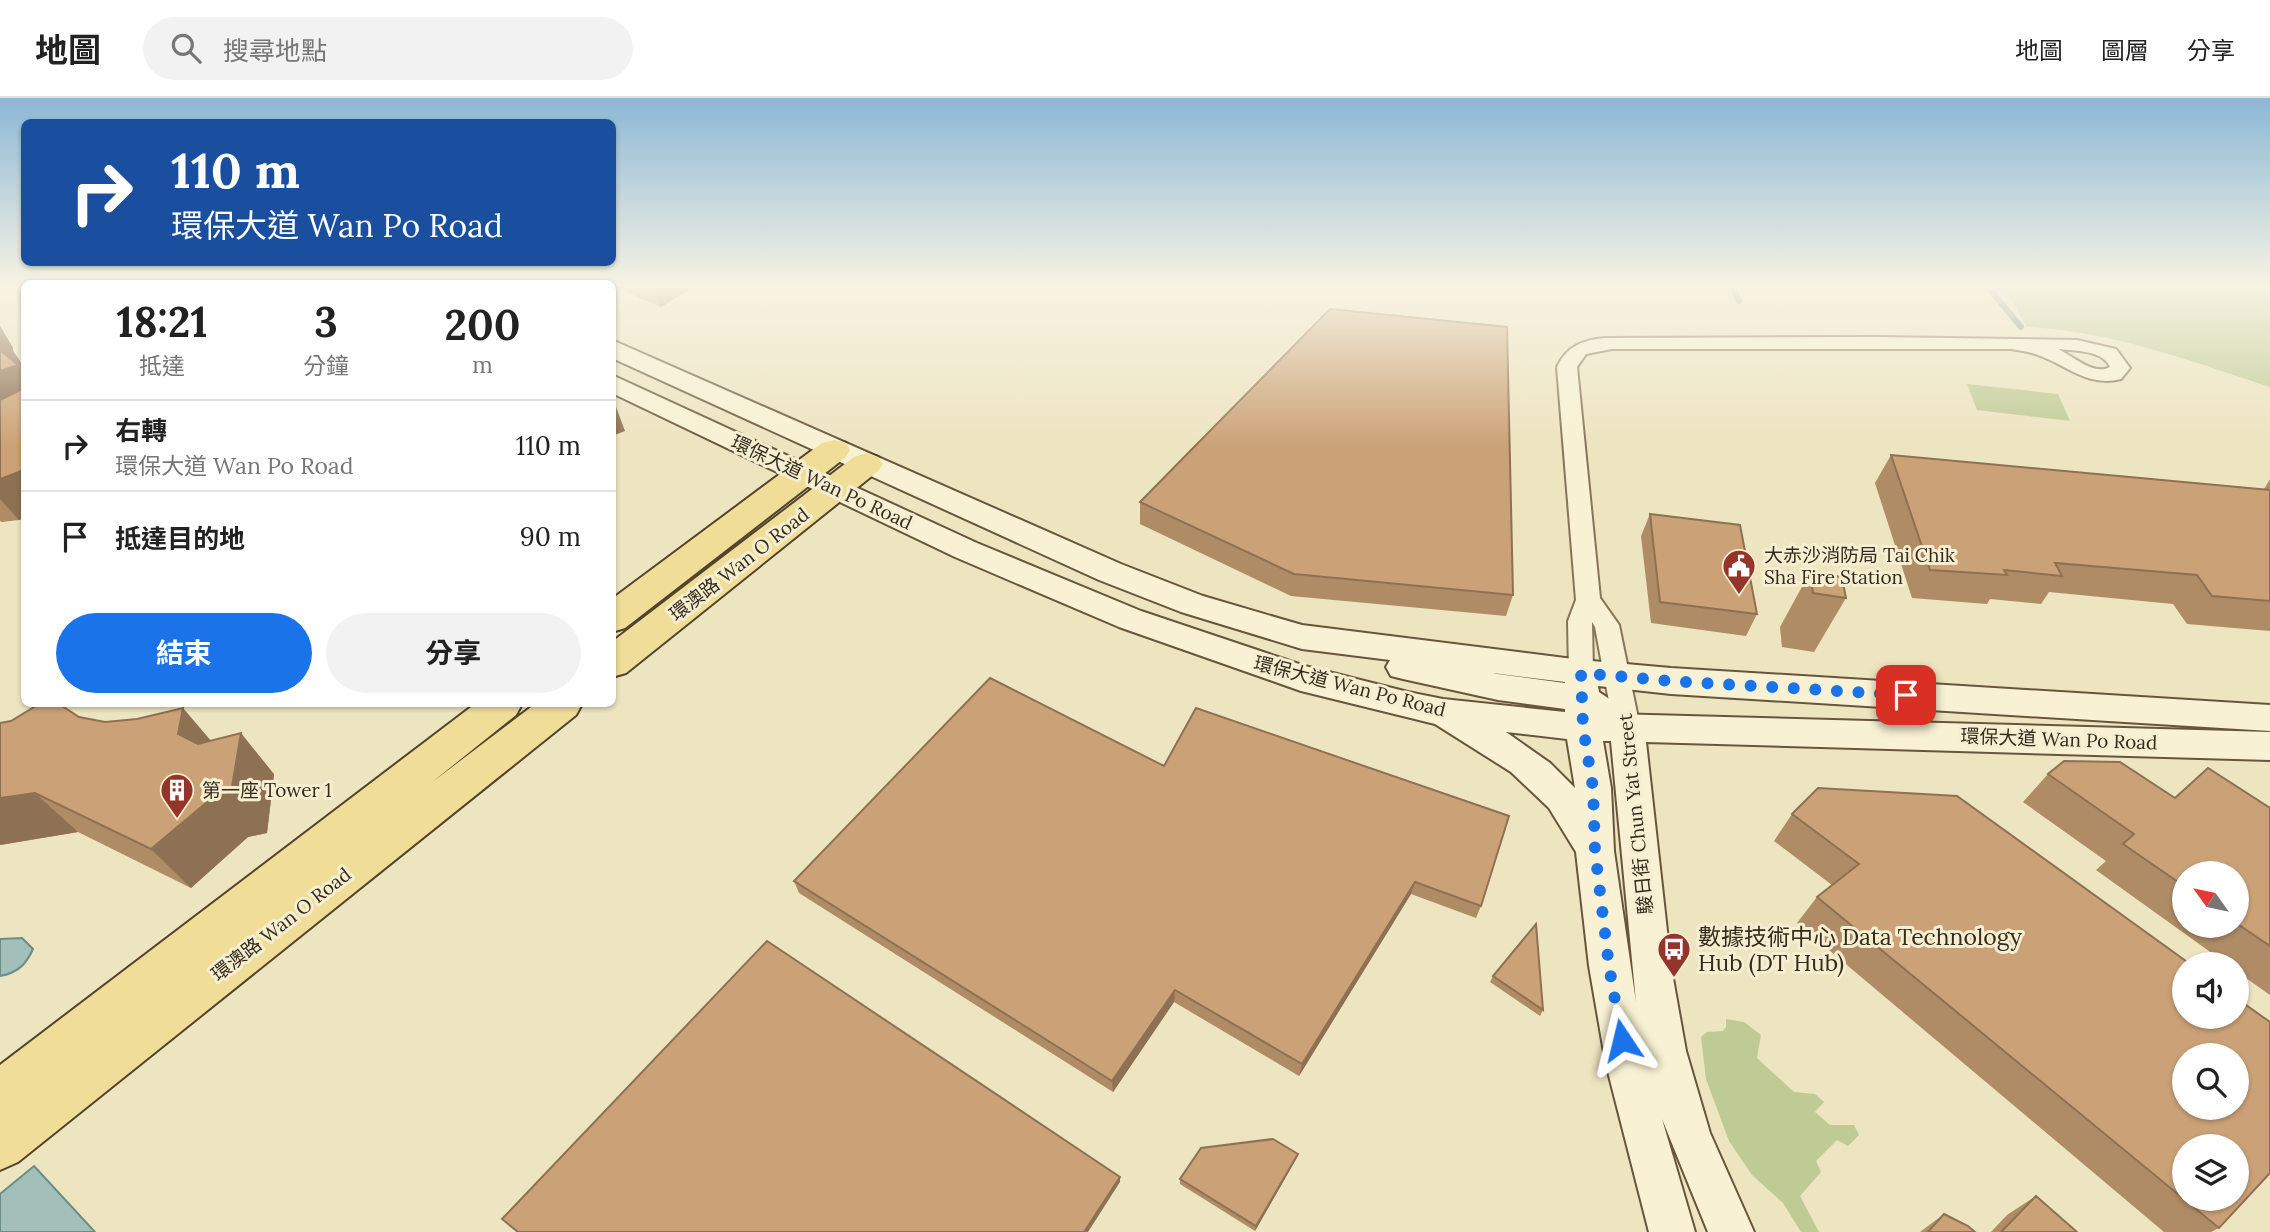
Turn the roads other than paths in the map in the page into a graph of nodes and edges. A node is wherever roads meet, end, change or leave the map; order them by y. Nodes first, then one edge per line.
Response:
1 (2015, 344) dead end
2 (616, 350) edge
3 (616, 385) edge
4 (834, 450) junction
5 (866, 464) junction
6 (819, 481) junction
7 (1588, 600) junction
8 (616, 616) edge
9 (616, 659) edge
10 (1618, 676) junction
11 (1582, 699) junction
12 (498, 707) edge
13 (558, 707) edge
14 (1443, 712) junction
15 (2270, 718) edge
16 (1627, 729) junction
17 (2270, 746) edge
18 (1595, 851) junction
19 (0, 1096) edge
20 (0, 1144) edge
21 (1672, 1232) edge
22 (1731, 1232) edge

1 - 7 street, 駿日街 Chun Yat Street
2 - 4 main road, 環保大道 Wan Po Road
3 - 6 main road, 環保大道 Wan Po Road
4 - 5 main road, 環保大道 Wan Po Road
4 - 6 main road, 環澳路 Wan O Road
5 - 6 main road, 環澳路 Wan O Road
5 - 11 main road, 環保大道 Wan Po Road
6 - 8 main road, 環澳路 Wan O Road
6 - 9 main road, 環澳路 Wan O Road
6 - 14 main road, 環保大道 Wan Po Road
7 - 10 street, 駿日街 Chun Yat Street
7 - 11 street, 駿日街 Chun Yat Street
10 - 11 main road, 環保大道 Wan Po Road
10 - 15 main road, 環保大道 Wan Po Road
10 - 16 street, 駿日街 Chun Yat Street
11 - 14 main road, 環保大道 Wan Po Road
11 - 16 main road, 環保大道 Wan Po Road
11 - 18 main road, 駿日街 Chun Yat Street
12 - 19 main road, 環澳路 Wan O Road
13 - 20 main road, 環澳路 Wan O Road
14 - 18 main road
16 - 17 main road, 環保大道 Wan Po Road
16 - 22 main road, 駿日街 Chun Yat Street
18 - 21 main road, 駿日街 Chun Yat Street

